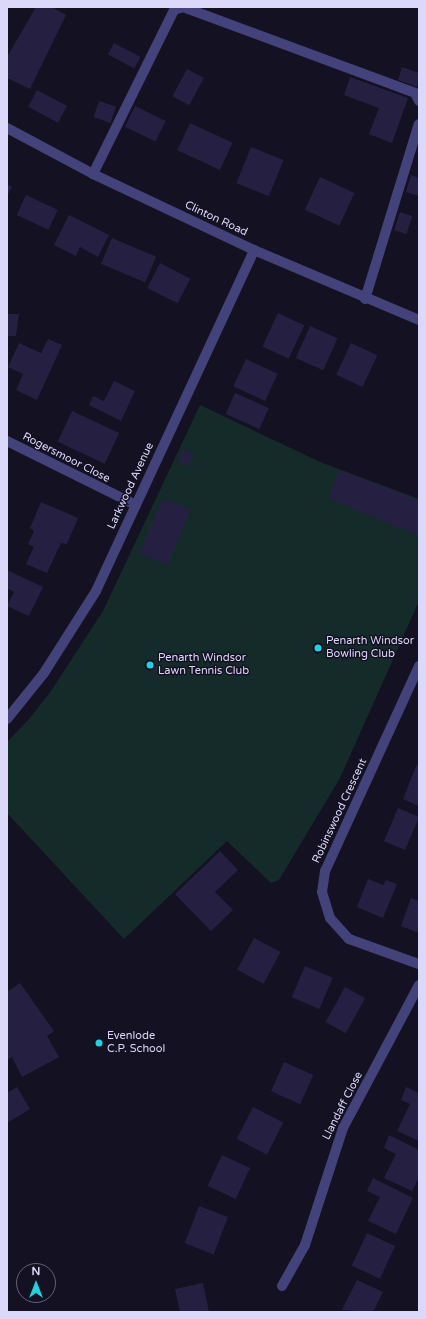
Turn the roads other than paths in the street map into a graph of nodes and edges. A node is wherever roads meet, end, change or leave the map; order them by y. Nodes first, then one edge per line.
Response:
1 (419, 101) edge
2 (419, 124) edge
3 (7, 128) edge
4 (93, 174) junction
5 (254, 250) junction
6 (365, 300) junction
7 (419, 320) edge
8 (7, 441) edge
9 (136, 506) junction
10 (419, 666) edge
11 (7, 719) edge
12 (419, 964) edge
13 (419, 985) edge
14 (282, 1286) dead end

1 - 4 street
2 - 6 street
3 - 4 street, Clinton Road
4 - 5 street, Clinton Road
5 - 6 street, Clinton Road
5 - 9 street, Larkwood Avenue
6 - 7 street, Clinton Road
8 - 9 street, Rogersmoor Close
9 - 11 street, Larkwood Avenue
10 - 12 street, Robinswood Crescent
13 - 14 street, Llandaff Close

